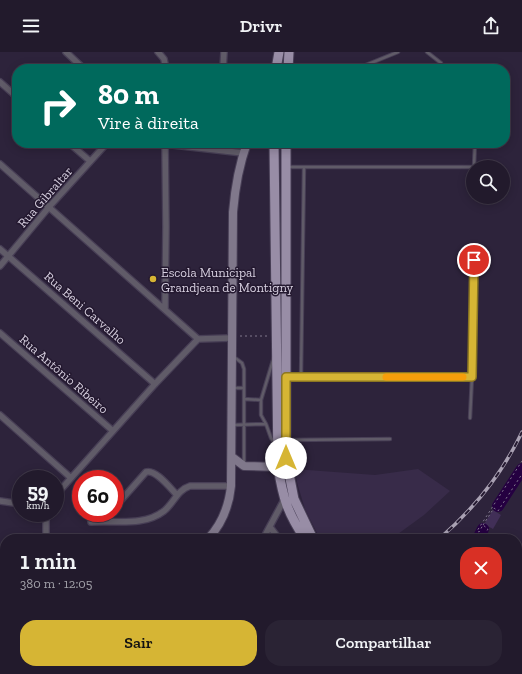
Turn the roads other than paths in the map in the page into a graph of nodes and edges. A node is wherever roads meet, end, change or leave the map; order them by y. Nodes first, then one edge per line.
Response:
1 (66, 52) edge
2 (158, 52) edge
3 (224, 52) edge
4 (279, 52) edge
5 (289, 52) edge
6 (398, 52) edge
7 (427, 52) edge
8 (79, 64) edge
9 (165, 64) edge
10 (223, 64) edge
11 (277, 64) edge
12 (288, 64) edge
13 (368, 64) edge
14 (441, 64) edge
15 (0, 82) edge
16 (12, 93) edge
17 (75, 148) edge
18 (102, 148) edge
19 (166, 148) edge
20 (200, 148) edge
21 (246, 148) edge
22 (274, 148) edge
23 (285, 148) edge
24 (475, 148) edge
25 (244, 153) junction
26 (474, 160) edge
27 (90, 161) junction
28 (286, 163) junction
29 (0, 164) edge
30 (466, 166) edge
31 (304, 167) junction
32 (49, 207) junction
33 (474, 246) dead end
34 (0, 249) edge
35 (8, 256) junction
36 (0, 266) edge
37 (166, 309) junction
38 (0, 333) edge
39 (231, 337) junction
40 (198, 339) junction
41 (276, 354) junction
42 (231, 356) junction
43 (286, 377) junction
44 (301, 377) junction
45 (472, 377) junction
46 (155, 384) junction
47 (231, 388) junction
48 (244, 388) junction
49 (244, 399) junction
50 (261, 400) junction
51 (0, 415) edge
52 (470, 418) dead end
53 (266, 424) junction
54 (232, 425) junction
55 (244, 425) junction
56 (113, 431) junction
57 (390, 439) dead end
58 (286, 440) junction
59 (277, 447) junction
60 (232, 457) junction
61 (286, 458) junction
62 (244, 466) junction
63 (278, 467) junction
64 (232, 476) junction
65 (71, 478) junction
66 (64, 486) edge
67 (231, 486) junction
68 (177, 495) junction
69 (124, 497) edge
70 (284, 500) junction
71 (1, 501) edge
72 (12, 503) edge
73 (124, 521) edge
74 (46, 522) edge
75 (270, 527) junction
76 (46, 534) edge
77 (212, 534) edge
78 (266, 534) edge
79 (275, 534) edge
80 (303, 534) edge
81 (311, 534) edge

1 - 8 street
2 - 9 street
3 - 10 street
4 - 11 main road
5 - 12 main road
6 - 13 lane
7 - 14 lane
15 - 16 street
17 - 27 street
18 - 27 street, Rua Gibraltar
19 - 37 street
20 - 25 street
21 - 25 main road
22 - 41 main road
23 - 28 main road
24 - 26 lane
25 - 39 main road
27 - 32 street, Rua Gibraltar
28 - 31 lane
28 - 43 main road
29 - 32 street
30 - 31 lane
31 - 44 lane
32 - 35 street, Rua Gibraltar
32 - 37 street
33 - 45 lane
34 - 35 street, Rua Beni Carvalho
35 - 36 street, Rua Gibraltar
35 - 46 street, Rua Beni Carvalho
37 - 40 street
38 - 56 street, Rua Antônio Ribeiro
39 - 40 street
39 - 42 main road
40 - 46 street
41 - 50 lane
41 - 59 main road
42 - 47 main road
42 - 48 lane
43 - 44 lane
43 - 58 main road
44 - 45 lane
45 - 52 lane
46 - 56 street
47 - 48 lane
47 - 54 main road
48 - 49 lane
49 - 50 lane
49 - 55 lane
50 - 53 lane
51 - 65 street
53 - 55 lane
53 - 59 lane
54 - 55 lane
54 - 60 main road
55 - 62 lane
56 - 65 street
57 - 58 lane
58 - 61 main road
59 - 63 main road
60 - 62 main road
60 - 64 main road
61 - 63 main road
61 - 81 main road
62 - 63 main road
62 - 64 main road
63 - 70 main road
64 - 67 main road
65 - 66 street
67 - 68 street
67 - 77 main road
68 - 69 street
68 - 73 street
70 - 75 street
70 - 80 main road
71 - 72 street
74 - 76 street
75 - 78 street
75 - 79 street

